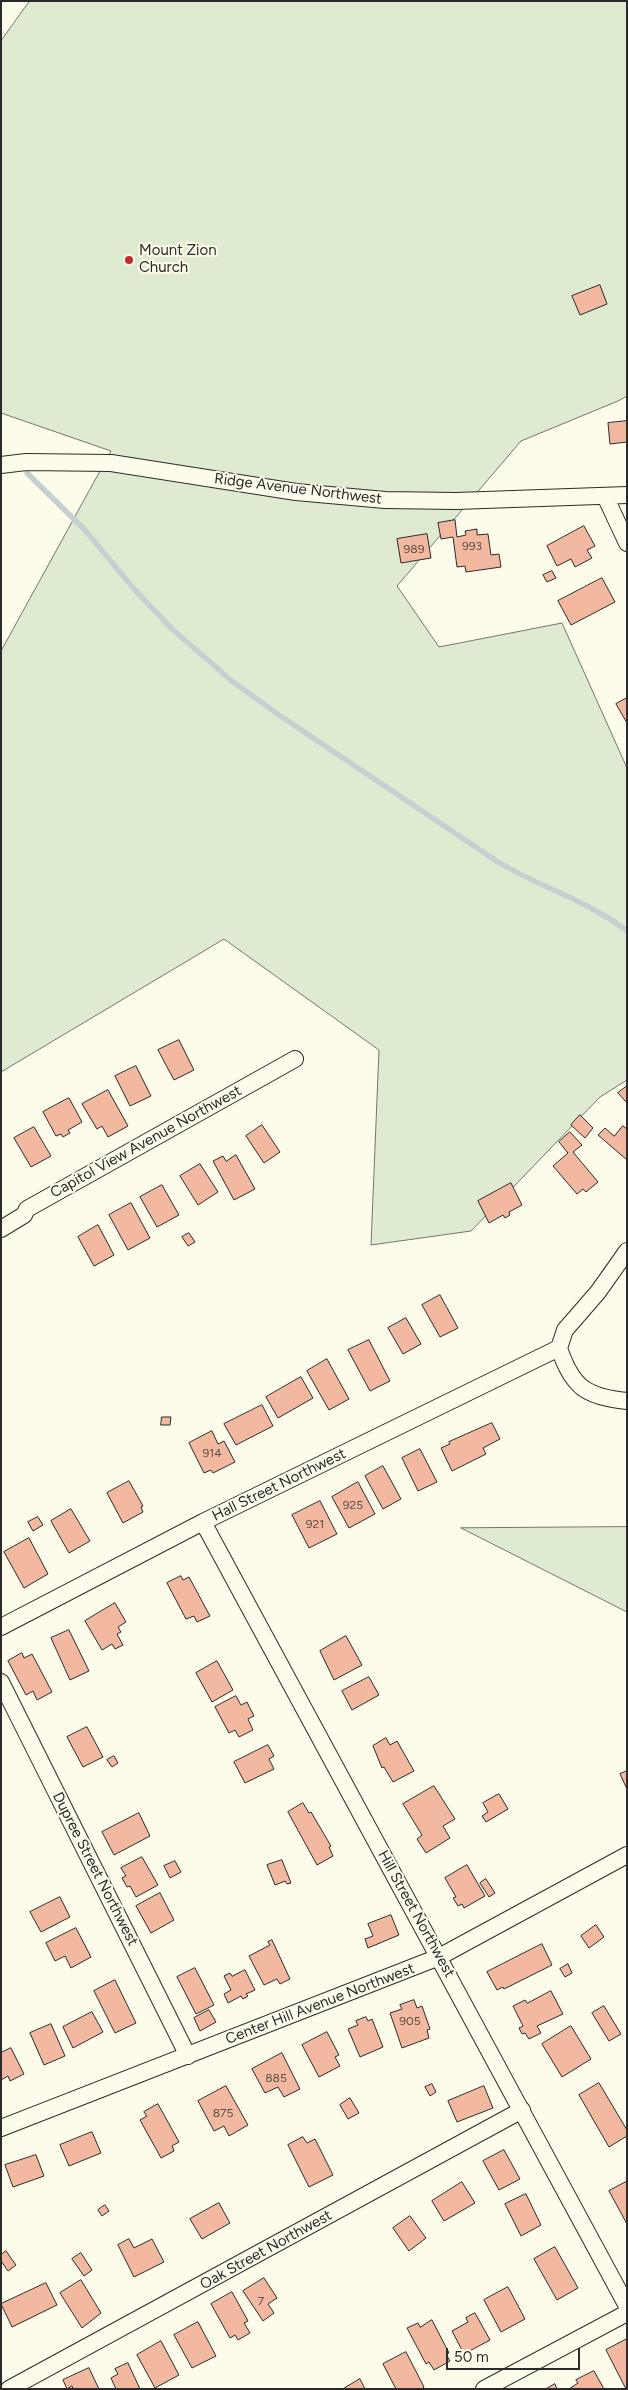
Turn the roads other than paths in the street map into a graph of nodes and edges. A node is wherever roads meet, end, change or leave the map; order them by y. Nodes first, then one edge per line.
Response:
1 (1, 465) edge
2 (627, 495) edge
3 (605, 496) junction
4 (627, 543) edge
5 (295, 1058) dead end
6 (1, 1229) edge
7 (627, 1251) edge
8 (559, 1348) junction
9 (627, 1401) edge
10 (203, 1522) junction
11 (1, 1627) edge
12 (1, 1682) edge
13 (627, 1855) edge
14 (439, 1957) junction
15 (188, 2056) junction
16 (522, 2110) junction
17 (1, 2128) edge
18 (627, 2306) edge
19 (627, 2313) edge
20 (9, 2389) edge
21 (484, 2389) edge

1 - 3 street, Ridge Avenue Northwest
2 - 3 street, Ridge Avenue Northwest
3 - 4 street
5 - 6 street, Capitol View Avenue Northwest
7 - 8 street
8 - 9 street
8 - 10 street, Hall Street Northwest
10 - 11 street, Hall Street Northwest
10 - 14 street, Hill Street Northwest
12 - 15 street, Dupree Street Northwest
13 - 14 street, Center Hill Avenue Northwest
14 - 15 street, Center Hill Avenue Northwest
14 - 16 street, Hill Street Northwest
15 - 17 street, Center Hill Avenue Northwest
16 - 18 street, Hill Street Northwest
16 - 20 street, Oak Street Northwest
19 - 21 street

